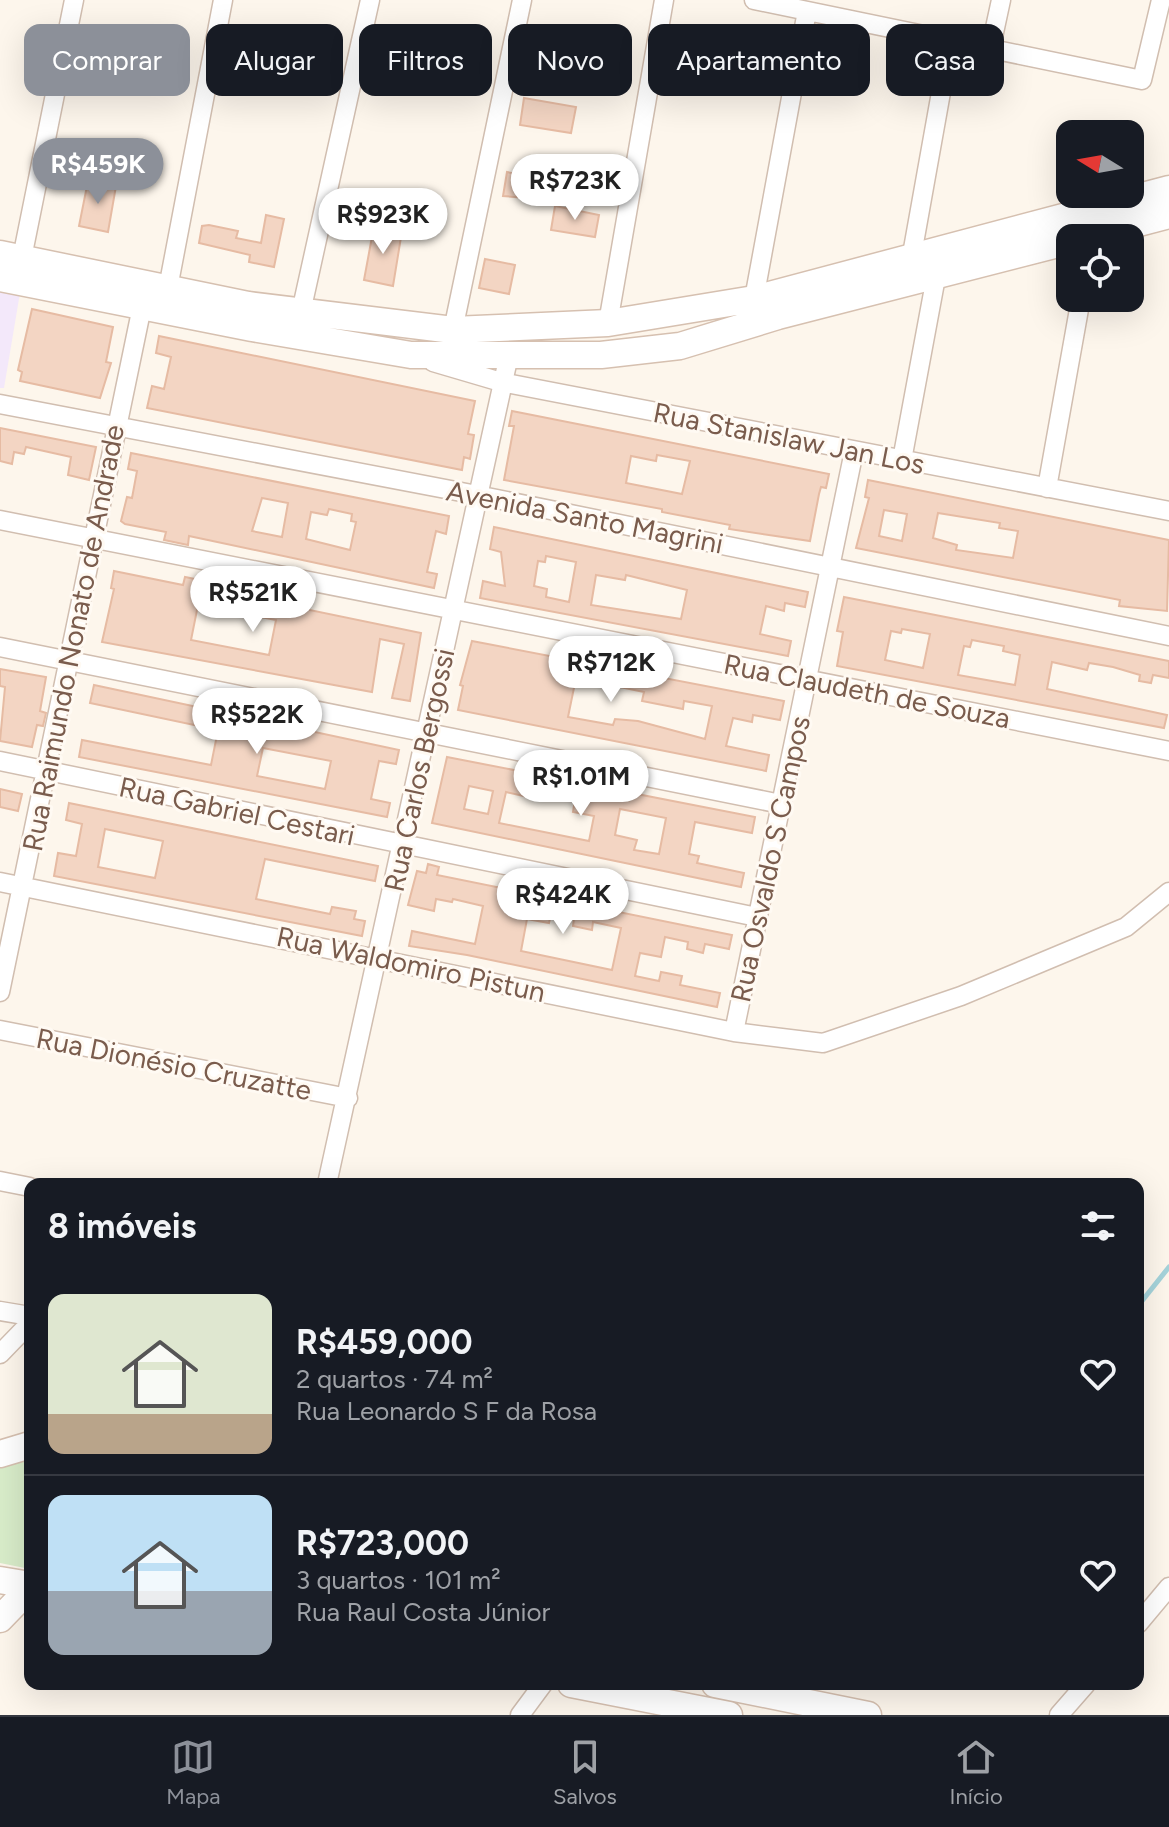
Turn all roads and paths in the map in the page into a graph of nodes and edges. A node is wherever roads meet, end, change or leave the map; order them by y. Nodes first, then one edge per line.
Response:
1 (74, 0) edge
2 (223, 0) edge
3 (370, 0) edge
4 (522, 0) edge
5 (664, 0) edge
6 (754, 0) edge
7 (1001, 0) edge
8 (1161, 0) edge
9 (807, 11) junction
10 (996, 24) edge
11 (886, 28) edge
12 (1004, 54) edge
13 (940, 96) edge
14 (1169, 189) edge
15 (1169, 215) edge
16 (1136, 224) edge
17 (1056, 245) edge
18 (11, 256) edge
19 (911, 260) junction
20 (936, 277) junction
21 (0, 278) edge
22 (153, 292) junction
23 (754, 299) junction
24 (301, 312) junction
25 (1078, 312) edge
26 (608, 323) junction
27 (453, 330) junction
28 (411, 355) junction
29 (509, 355) junction
30 (501, 382) junction
31 (0, 404) edge
32 (114, 427) junction
33 (854, 451) junction
34 (902, 460) junction
35 (1047, 488) junction
36 (477, 495) junction
37 (1169, 511) edge
38 (0, 520) edge
39 (94, 539) junction
40 (829, 566) junction
41 (453, 611) junction
42 (1169, 636) edge
43 (0, 647) edge
44 (71, 661) junction
45 (806, 679) junction
46 (429, 732) junction
47 (1169, 751) edge
48 (0, 761) edge
49 (48, 771) junction
50 (781, 804) junction
51 (403, 846) junction
52 (0, 882) edge
53 (23, 886) junction
54 (1169, 892) edge
55 (757, 917) junction
56 (378, 957) junction
57 (0, 992) edge
58 (0, 1030) edge
59 (734, 1032) junction
60 (348, 1098) junction
61 (328, 1178) edge
62 (0, 1181) edge
63 (24, 1186) edge
64 (0, 1311) edge
65 (24, 1315) edge
66 (24, 1329) edge
67 (0, 1354) edge
68 (0, 1580) edge
69 (24, 1586) edge
70 (1168, 1591) edge
71 (24, 1593) edge
72 (1144, 1617) edge
73 (0, 1619) edge
74 (539, 1690) edge
75 (602, 1690) edge
76 (745, 1690) edge
77 (1081, 1690) edge
78 (520, 1715) edge
79 (729, 1715) edge
80 (868, 1715) edge
81 (1059, 1715) edge

1 - 18 street
2 - 22 street, Rua Raimundo Nonato de Andrade
3 - 24 street
4 - 27 street
5 - 26 street
6 - 9 street
7 - 10 street
8 - 12 street
9 - 11 street
9 - 23 street
13 - 19 street
14 - 19 main road
15 - 16 main road
17 - 20 main road
18 - 22 main road
19 - 23 main road
20 - 29 main road
20 - 34 street
21 - 22 main road
22 - 24 main road
22 - 28 main road
22 - 32 street, Rua Raimundo Nonato de Andrade
23 - 26 main road
24 - 27 main road
25 - 35 street
26 - 27 main road
28 - 29 main road
28 - 30 street, Rua Stanislaw Jan Los
29 - 30 street, Rua Carlos Bergossi
30 - 33 street, Rua Stanislaw Jan Los
30 - 36 street, Rua Carlos Bergossi
31 - 32 street, Avenida Santo Magrini
32 - 36 street, Avenida Santo Magrini
32 - 39 street, Rua Raimundo Nonato de Andrade
33 - 34 street, Rua Stanislaw Jan Los
33 - 40 street, Rua Osvaldo S Campos
34 - 35 street, Rua Stanislaw Jan Los
35 - 37 street, Rua Stanislaw Jan Los
36 - 40 street, Avenida Santo Magrini
36 - 41 street, Rua Carlos Bergossi
38 - 39 street, Rua Claudeth de Souza
39 - 41 street, Rua Claudeth de Souza
39 - 44 street, Rua Raimundo Nonato de Andrade
40 - 42 street, Avenida Santo Magrini
40 - 45 street, Rua Osvaldo S Campos
41 - 45 street, Rua Claudeth de Souza
41 - 46 street, Rua Carlos Bergossi
43 - 44 street
44 - 46 street
44 - 49 street, Rua Raimundo Nonato de Andrade
45 - 47 street, Rua Claudeth de Souza
45 - 50 street, Rua Osvaldo S Campos
46 - 50 street
46 - 51 street, Rua Carlos Bergossi
48 - 49 street, Rua Gabriel Cestari
49 - 51 street, Rua Gabriel Cestari
49 - 53 street, Rua Raimundo Nonato de Andrade
50 - 55 street, Rua Osvaldo S Campos
51 - 55 street, Rua Gabriel Cestari
51 - 56 street, Rua Carlos Bergossi
52 - 53 street, Rua Waldomiro Pistun
53 - 56 street, Rua Waldomiro Pistun
53 - 57 street, Rua Raimundo Nonato de Andrade
54 - 59 street, Rua Waldomiro Pistun
55 - 59 street, Rua Osvaldo S Campos
56 - 59 street, Rua Waldomiro Pistun
56 - 60 street, Rua Carlos Bergossi
58 - 60 street, Rua Dionésio Cruzatte
60 - 61 street, Rua Carlos Bergossi
62 - 63 street
64 - 65 street
66 - 67 street
68 - 69 main road
70 - 72 street
71 - 73 main road
74 - 78 street
75 - 79 main road
76 - 80 main road
77 - 81 street

